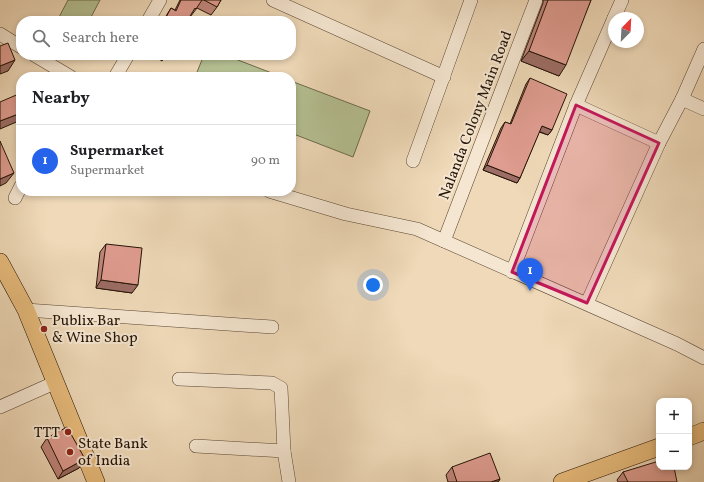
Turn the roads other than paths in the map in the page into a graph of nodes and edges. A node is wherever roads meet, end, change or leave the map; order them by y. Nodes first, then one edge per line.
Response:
1 (160, 0) edge
2 (273, 0) edge
3 (471, 0) edge
4 (536, 0) edge
5 (622, 0) edge
6 (617, 12) edge
7 (151, 16) edge
8 (608, 32) edge
9 (0, 34) edge
10 (16, 44) edge
11 (704, 48) edge
12 (42, 60) edge
13 (125, 60) edge
14 (62, 72) edge
15 (118, 72) edge
16 (444, 77) junction
17 (682, 99) junction
18 (576, 105) junction
19 (704, 109) edge
20 (659, 143) junction
21 (413, 161) dead end
22 (287, 196) edge
23 (444, 241) junction
24 (0, 262) edge
25 (512, 272) junction
26 (587, 304) junction
27 (26, 310) junction
28 (272, 327) dead end
29 (704, 358) edge
30 (179, 379) dead end
31 (54, 383) junction
32 (0, 407) edge
33 (704, 431) edge
34 (692, 436) edge
35 (196, 446) dead end
36 (656, 448) edge
37 (284, 450) junction
38 (96, 482) edge
39 (288, 482) edge
40 (562, 482) edge

1 - 7 street
2 - 16 street
3 - 16 street
4 - 23 street, Nalanda Colony Main Road
5 - 6 street
8 - 18 street
9 - 10 street
11 - 17 street
12 - 14 street
13 - 15 street
16 - 21 street
17 - 19 street
17 - 20 street
18 - 20 street
18 - 25 street
20 - 26 street
22 - 23 street
23 - 25 street
24 - 27 main road
25 - 26 street
26 - 29 street
27 - 28 street
27 - 31 main road
30 - 37 street
31 - 32 street
31 - 38 main road
33 - 34 main road
35 - 37 street
36 - 40 main road
37 - 39 street

